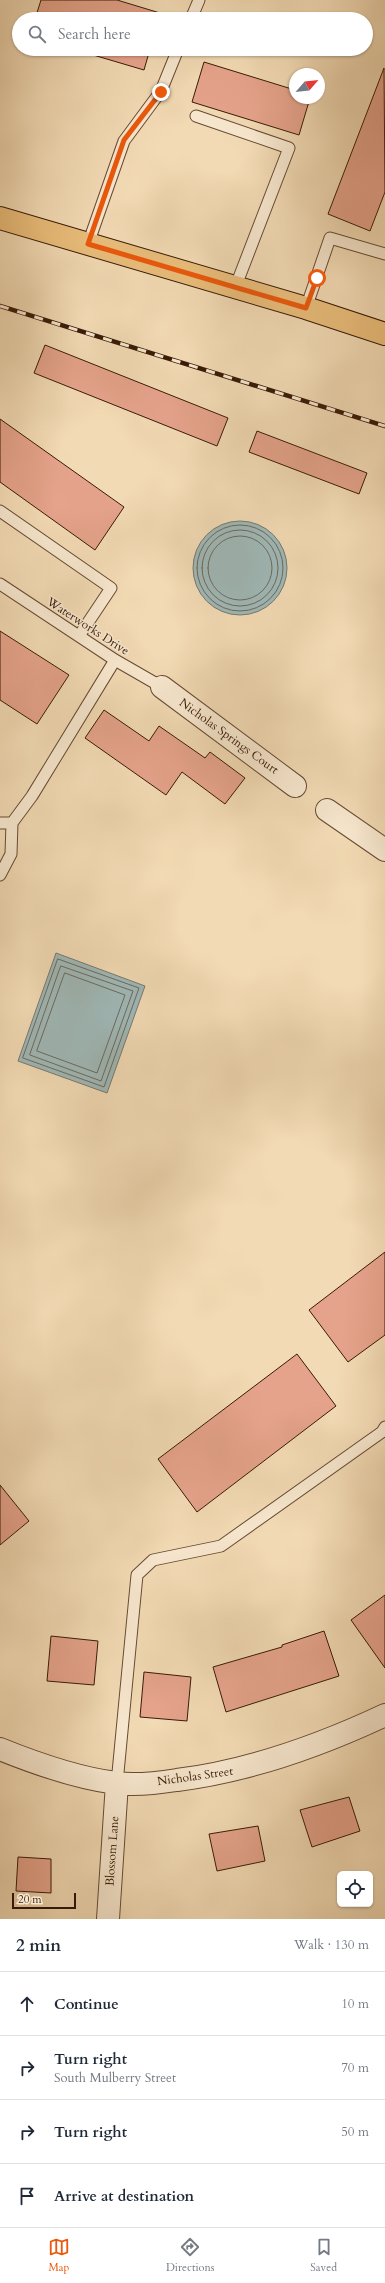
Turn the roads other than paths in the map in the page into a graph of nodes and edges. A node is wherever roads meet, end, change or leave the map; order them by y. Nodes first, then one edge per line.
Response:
1 (199, 0) edge
2 (194, 12) edge
3 (175, 56) edge
4 (196, 116) dead end
5 (0, 218) edge
6 (88, 244) junction
7 (385, 254) edge
8 (235, 288) junction
9 (306, 308) junction
10 (384, 331) edge
11 (0, 511) edge
12 (0, 584) edge
13 (78, 636) junction
14 (115, 660) junction
15 (162, 687) joint
16 (295, 786) dead end
17 (327, 810) dead end
18 (0, 823) edge
19 (12, 823) junction
20 (385, 850) edge
21 (0, 875) edge
22 (385, 1427) edge
23 (385, 1715) edge
24 (0, 1749) edge
25 (117, 1783) junction
26 (108, 1919) edge

1 - 2 lane
3 - 6 lane
4 - 8 lane
5 - 6 main road
6 - 8 main road
7 - 9 lane
8 - 9 main road
9 - 10 main road
11 - 13 lane
12 - 13 lane, Waterworks Drive
13 - 14 lane, Waterworks Drive
14 - 15 lane, Waterworks Drive
14 - 19 lane
15 - 16 street, Nicholas Springs Court
17 - 20 street
18 - 19 lane
19 - 21 lane
22 - 25 lane
23 - 25 street, Nicholas Street
24 - 25 street, Nicholas Street
25 - 26 street, Blossom Lane

